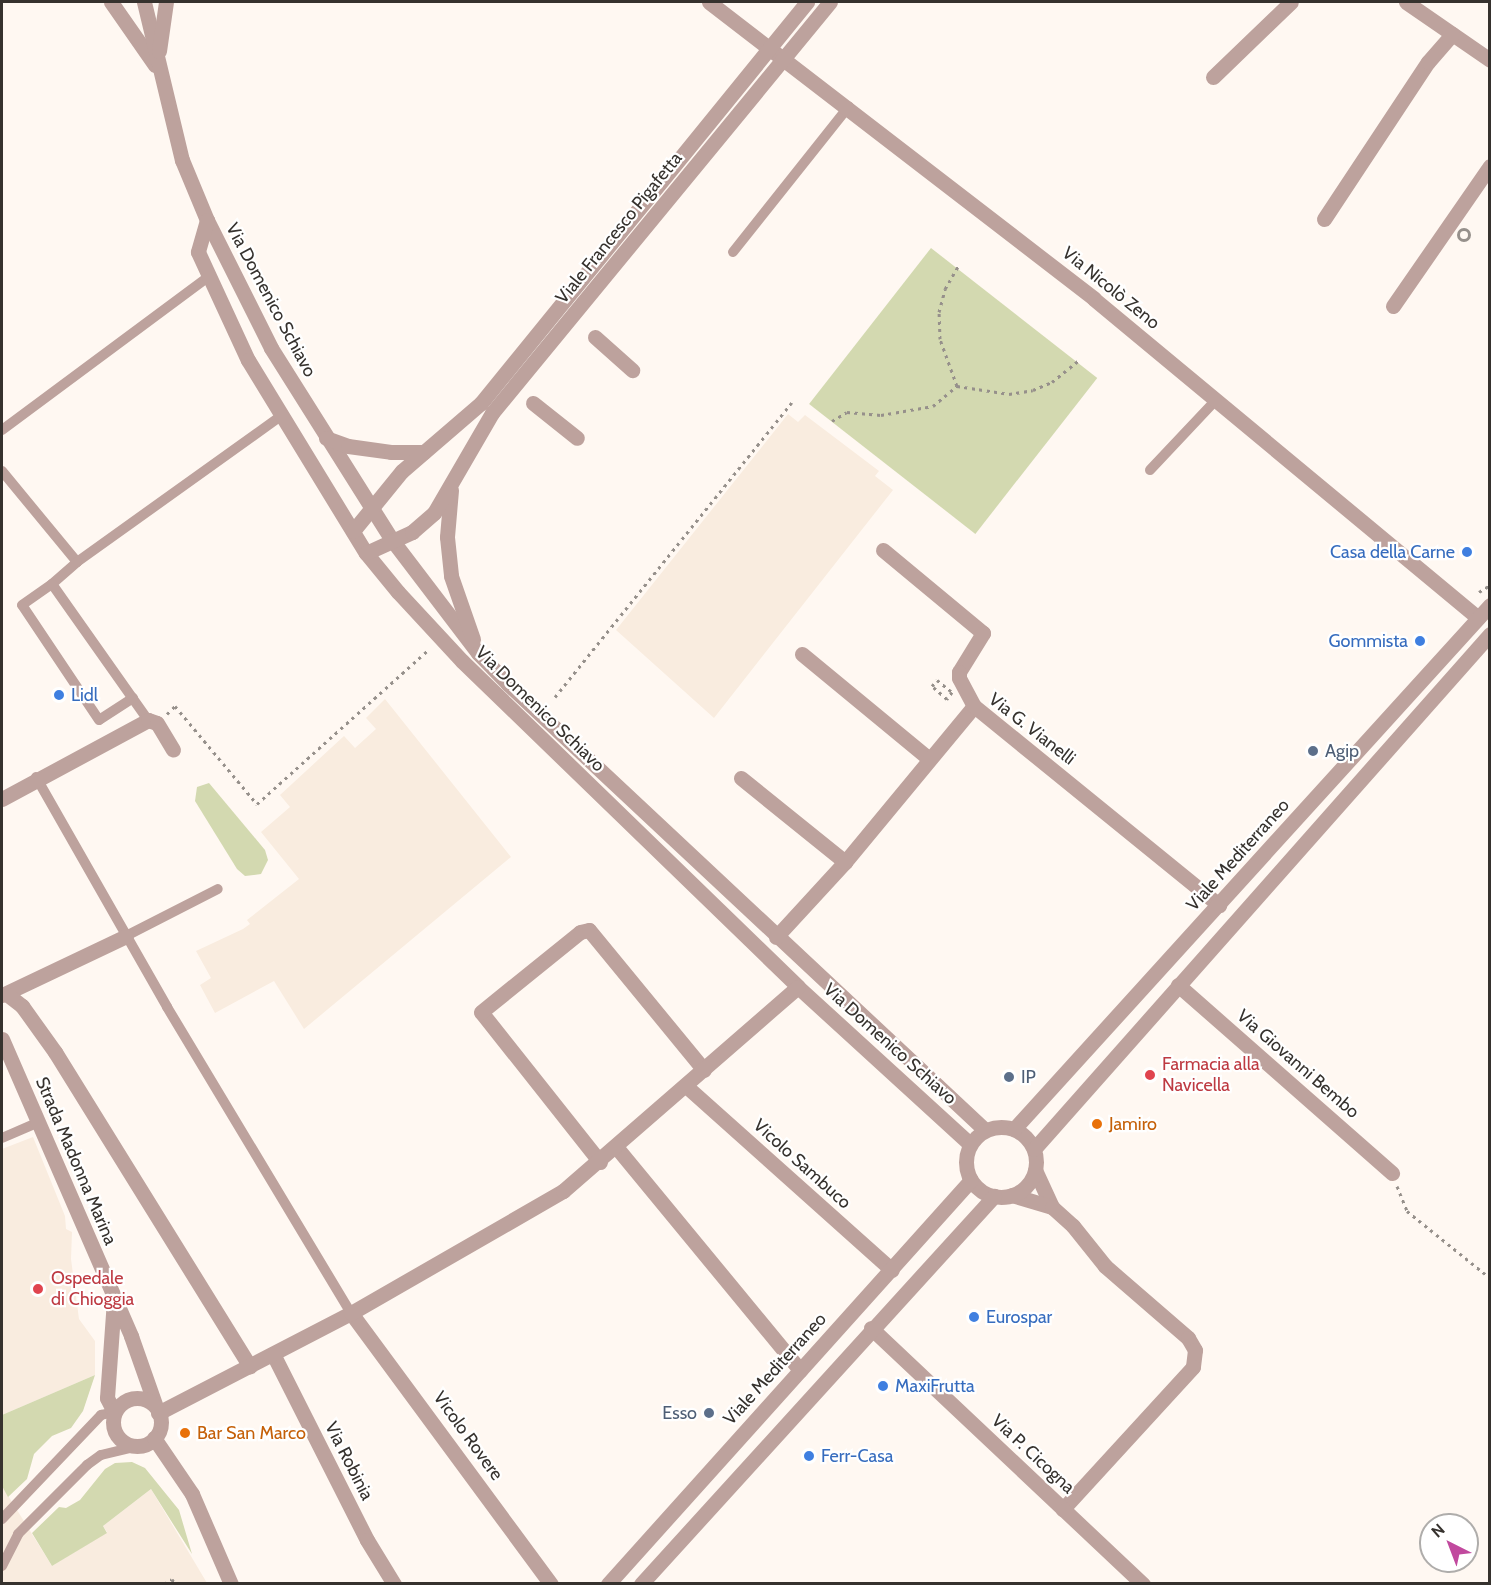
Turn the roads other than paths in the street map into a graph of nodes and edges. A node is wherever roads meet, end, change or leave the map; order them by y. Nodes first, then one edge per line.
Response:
1 (111, 2) edge
2 (144, 2) edge
3 (166, 2) edge
4 (709, 2) edge
5 (807, 2) edge
6 (830, 2) edge
7 (1291, 2) edge
8 (1406, 2) edge
9 (1452, 34) junction
10 (771, 46) junction
11 (784, 57) junction
12 (1490, 60) edge
13 (158, 66) junction
14 (1213, 77) dead end
15 (849, 106) junction
16 (1490, 166) edge
17 (1324, 219) dead end
18 (207, 220) junction
19 (733, 252) dead end
20 (598, 255) junction
21 (613, 266) junction
22 (209, 276) junction
23 (1393, 306) dead end
24 (595, 337) dead end
25 (632, 370) dead end
26 (1216, 400) junction
27 (533, 403) dead end
28 (282, 416) junction
29 (2, 430) edge
30 (326, 438) junction
31 (577, 438) dead end
32 (424, 452) junction
33 (2, 471) edge
34 (1150, 471) dead end
35 (451, 488) junction
36 (370, 511) junction
37 (352, 531) junction
38 (392, 540) junction
39 (883, 550) dead end
40 (366, 554) junction
41 (76, 562) junction
42 (52, 584) junction
43 (1490, 605) edge
44 (1478, 618) junction
45 (1490, 634) edge
46 (478, 653) junction
47 (802, 654) dead end
48 (133, 698) junction
49 (974, 706) junction
50 (153, 722) junction
51 (172, 750) dead end
52 (928, 758) junction
53 (36, 777) junction
54 (741, 778) dead end
55 (2, 799) edge
56 (845, 862) junction
57 (218, 889) dead end
58 (1219, 905) junction
59 (126, 936) junction
60 (776, 937) junction
61 (1178, 985) junction
62 (798, 987) junction
63 (5, 995) edge
64 (2, 1039) edge
65 (704, 1070) junction
66 (686, 1086) junction
67 (39, 1122) junction
68 (1014, 1129) junction
69 (985, 1130) junction
70 (2, 1138) edge
71 (970, 1144) junction
72 (617, 1148) junction
73 (1034, 1149) junction
74 (600, 1162) junction
75 (1035, 1170) junction
76 (1392, 1173) road end
77 (971, 1180) junction
78 (1012, 1195) junction
79 (994, 1196) junction
80 (1052, 1207) junction
81 (892, 1270) junction
82 (114, 1300) junction
83 (351, 1313) junction
84 (871, 1328) junction
85 (273, 1354) junction
86 (250, 1366) junction
87 (800, 1370) junction
88 (157, 1410) junction
89 (114, 1412) junction
90 (148, 1442) junction
91 (27, 1493) junction
92 (42, 1509) junction
93 (1063, 1509) junction
94 (2, 1519) edge
95 (4, 1549) edge
96 (2, 1566) edge
97 (231, 1584) edge
98 (394, 1584) edge
99 (551, 1584) edge
100 (608, 1584) edge
101 (641, 1584) edge
102 (1143, 1584) edge

1 - 13 street, Via Domenico Schiavo
2 - 13 street, Via Domenico Schiavo
3 - 13 street
4 - 10 street, Via Nicolò Zeno
5 - 10 street, Viale Francesco Pigafetta
6 - 11 street, Viale Francesco Pigafetta
7 - 14 street
8 - 9 street
9 - 12 street
9 - 17 street
10 - 11 street, Via Nicolò Zeno
10 - 20 street, Viale Francesco Pigafetta
11 - 15 street, Via Nicolò Zeno
11 - 21 street, Viale Francesco Pigafetta
13 - 18 street, Via Domenico Schiavo
15 - 19 lane
15 - 26 street, Via Nicolò Zeno
16 - 23 street
18 - 22 street, Via Domenico Schiavo
18 - 30 street, Via Domenico Schiavo
20 - 21 street
20 - 32 street, Viale Francesco Pigafetta
21 - 35 street, Viale Francesco Pigafetta
22 - 28 street, Via Domenico Schiavo
22 - 29 lane
24 - 25 street
26 - 34 lane
26 - 44 street, Via Nicolò Zeno
27 - 31 street
28 - 37 street, Via Domenico Schiavo
28 - 41 lane
30 - 32 street
30 - 36 street, Via Domenico Schiavo
32 - 36 street, Viale Francesco Pigafetta
33 - 41 lane
35 - 38 street, Viale Francesco Pigafetta
35 - 46 street, Viale Francesco Pigafetta
36 - 37 street, Viale Francesco Pigafetta
36 - 38 street, Via Domenico Schiavo
37 - 40 street, Via Domenico Schiavo
38 - 40 street, Viale Francesco Pigafetta
38 - 46 street, Via Domenico Schiavo
39 - 49 street
40 - 62 street, Via Domenico Schiavo
41 - 42 lane
42 - 48 lane
42 - 48 lane
43 - 44 street, Viale Mediterraneo
44 - 58 street, Viale Mediterraneo
45 - 61 street
46 - 60 street, Via Domenico Schiavo
47 - 52 street
48 - 50 lane
49 - 52 street, Via G. Vianelli
49 - 58 street, Via G. Vianelli
50 - 51 street
50 - 53 street
52 - 56 street, Via G. Vianelli
53 - 55 street
53 - 59 lane
54 - 56 street
56 - 60 street, Via G. Vianelli
57 - 59 lane
58 - 68 street, Viale Mediterraneo
59 - 63 street
59 - 83 lane
60 - 69 street, Via Domenico Schiavo
61 - 73 street
61 - 76 street, Via Giovanni Bembo
62 - 65 street
62 - 71 street, Via Domenico Schiavo
63 - 86 street
64 - 67 street, Strada Madonna Marina
65 - 66 street
65 - 74 street
66 - 72 street
66 - 81 street, Vicolo Sambuco
67 - 70 lane
67 - 82 street, Strada Madonna Marina
68 - 69 street
68 - 73 street
69 - 71 street
71 - 77 street
72 - 74 street
72 - 87 street
73 - 75 street
74 - 83 street
75 - 78 street
75 - 80 street
77 - 79 street
77 - 81 street, Viale Mediterraneo
78 - 79 street
78 - 80 street
79 - 84 street
80 - 93 street
81 - 87 street, Viale Mediterraneo
82 - 88 street, Strada Madonna Marina
82 - 89 street, Strada Madonna Marina
83 - 85 street
83 - 99 street, Vicolo Rovere
84 - 93 street, Via P. Cicogna
84 - 101 street
85 - 86 street
85 - 98 street, Via Robinia
86 - 88 street
87 - 100 street, Viale Mediterraneo
88 - 89 street
88 - 90 street
89 - 90 street
89 - 91 lane
90 - 92 lane
90 - 97 street
91 - 92 lane
91 - 94 lane
92 - 95 lane
93 - 102 street, Via P. Cicogna
95 - 96 lane

